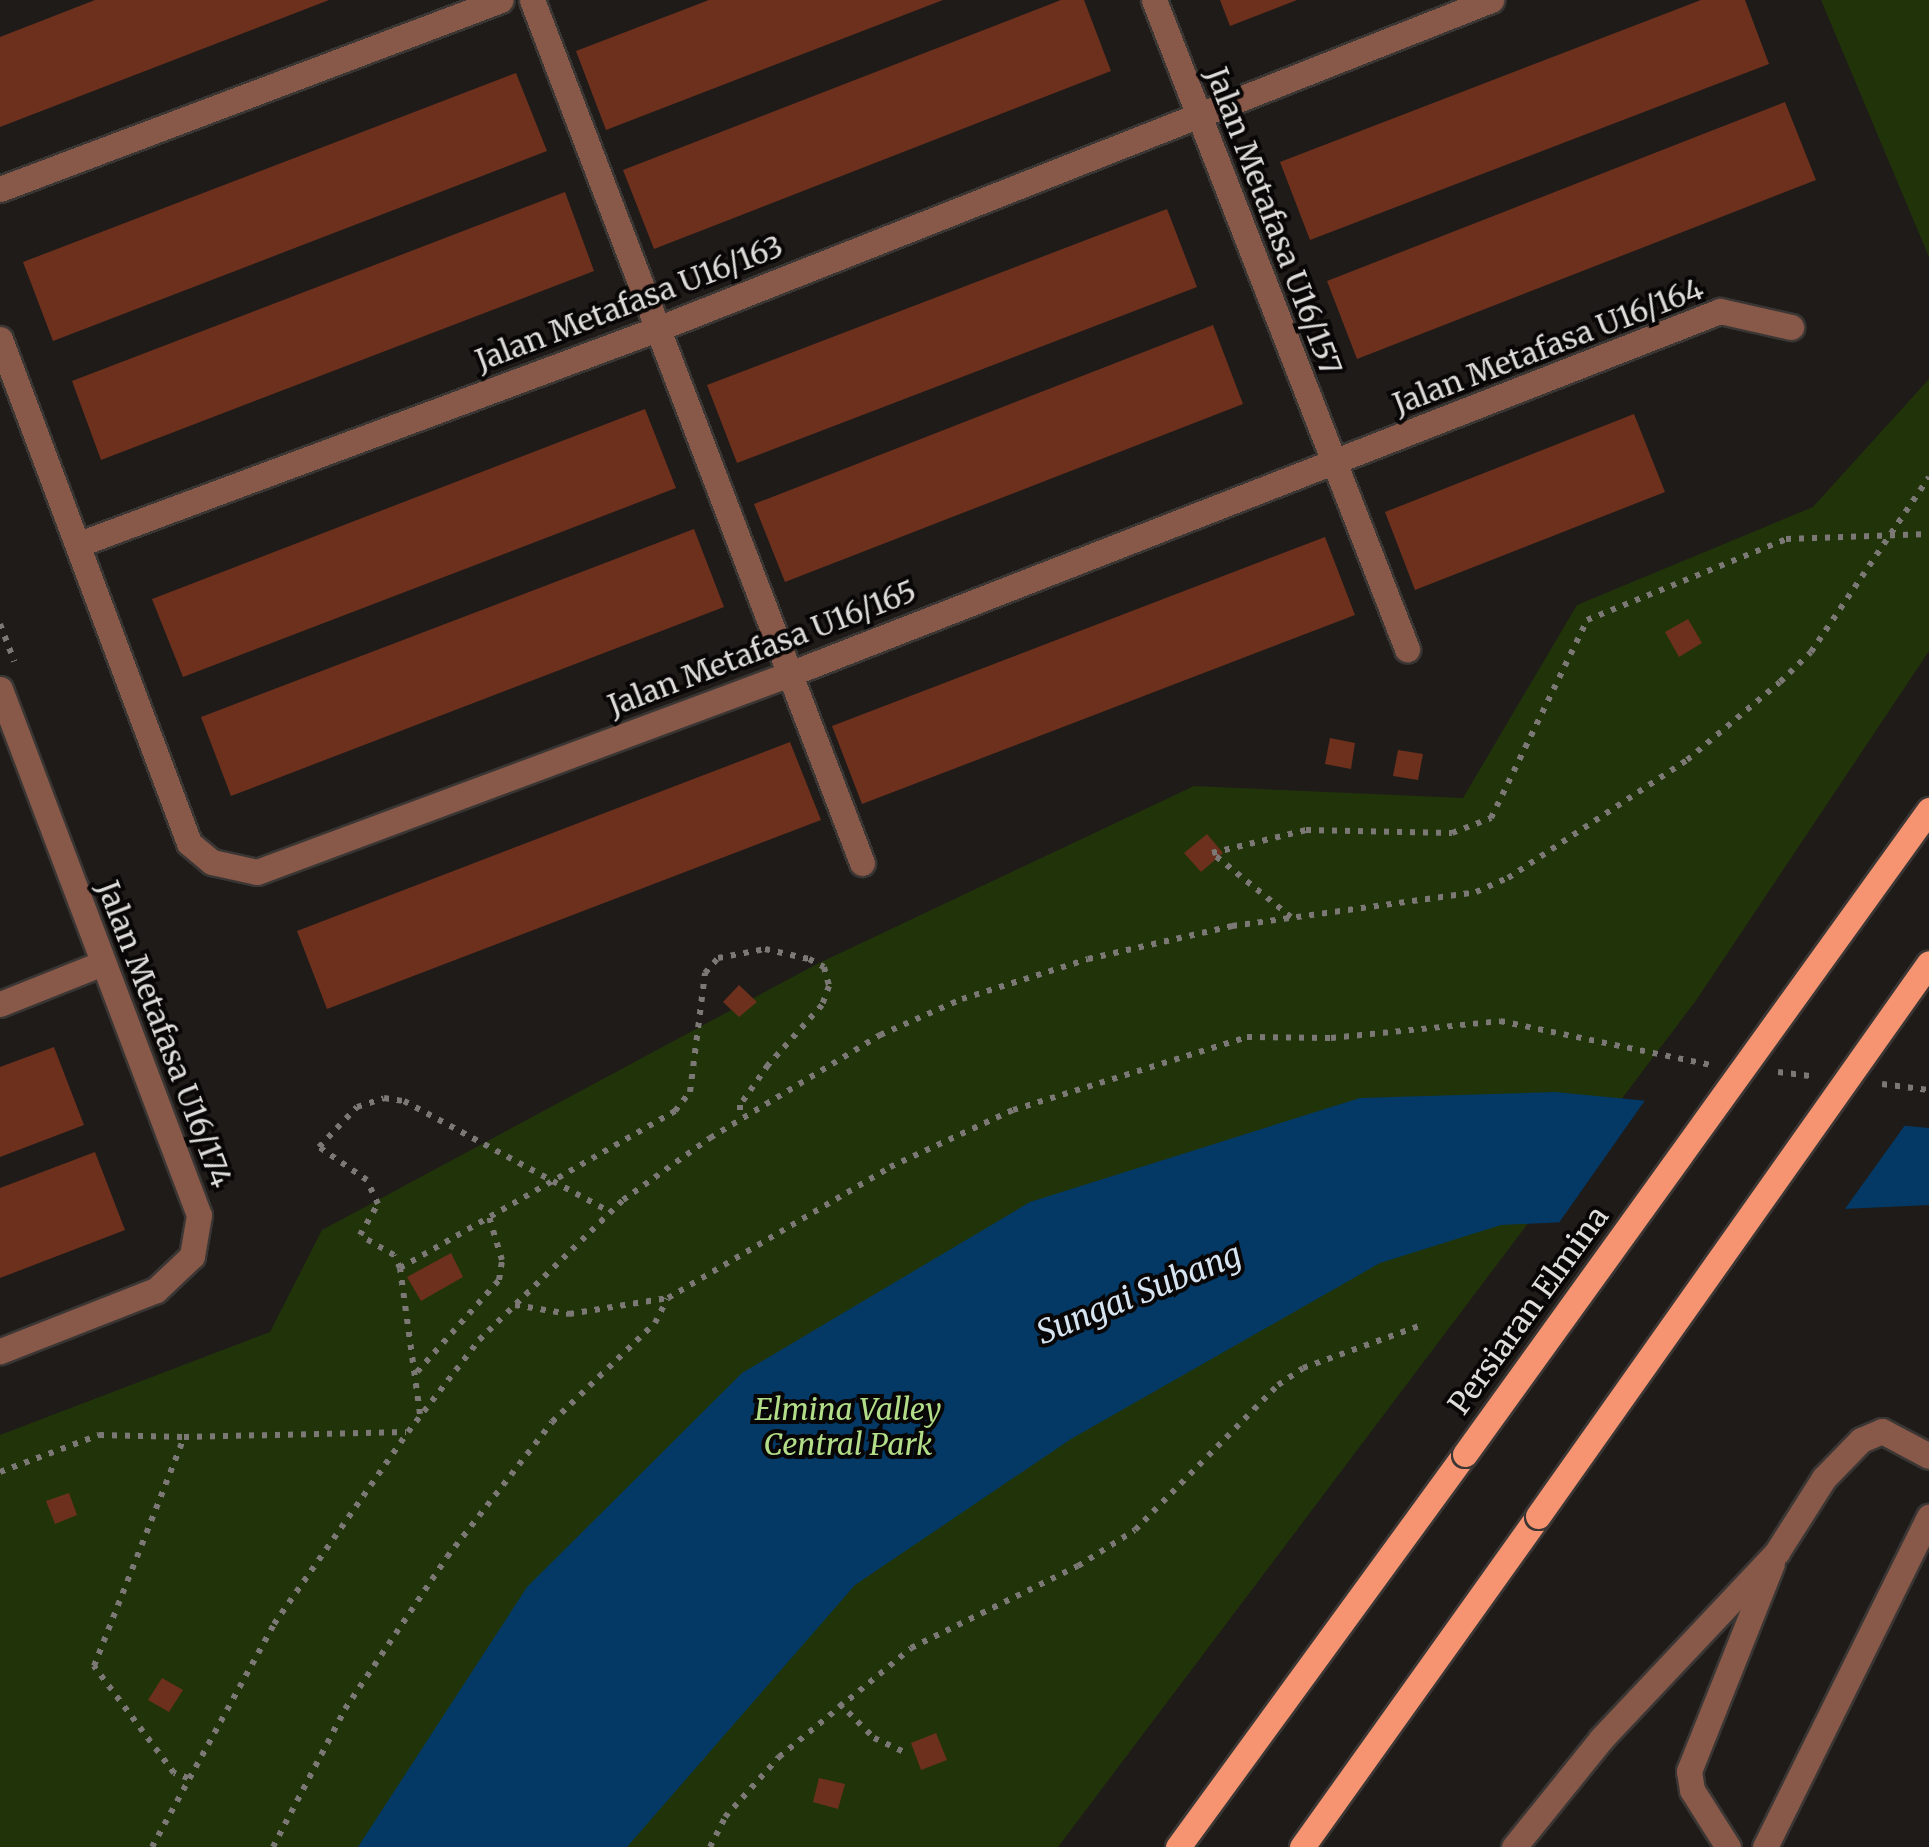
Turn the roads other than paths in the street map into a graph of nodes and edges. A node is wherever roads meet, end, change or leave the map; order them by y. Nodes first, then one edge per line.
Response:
1 (501, 0) edge
2 (532, 0) edge
3 (1154, 0) edge
4 (1491, 0) edge
5 (1198, 113) junction
6 (0, 189) edge
7 (1791, 327) dead end
8 (657, 328) junction
9 (0, 339) edge
10 (1332, 464) junction
11 (79, 544) junction
12 (1408, 649) dead end
13 (792, 673) junction
14 (0, 689) edge
15 (1929, 810) edge
16 (862, 863) dead end
17 (104, 963) junction
18 (1929, 963) edge
19 (0, 1004) edge
20 (0, 1352) edge
21 (1929, 1456) edge
22 (1929, 1516) edge
23 (1776, 1552) junction
24 (1178, 1847) edge
25 (1302, 1847) edge
26 (1514, 1847) edge
27 (1728, 1847) edge
28 (1765, 1847) edge

1 - 6 street
2 - 8 street
3 - 5 street, Jalan Metafasa U16/157
4 - 5 street, Jalan Metafasa U16/163
5 - 8 street, Jalan Metafasa U16/163
5 - 10 street, Jalan Metafasa U16/157
7 - 10 street, Jalan Metafasa U16/164
8 - 11 street, Jalan Metafasa U16/163
8 - 13 street
9 - 11 street
10 - 12 street, Jalan Metafasa U16/157
10 - 13 street, Jalan Metafasa U16/165
11 - 13 street, Jalan Metafasa U16/165
13 - 16 street
14 - 17 street, Jalan Metafasa U16/174
15 - 24 main road, Persiaran Elmina, bridge
17 - 19 street
17 - 20 street, Jalan Metafasa U16/174
18 - 25 main road, bridge
21 - 23 street
22 - 28 street
23 - 26 street
23 - 27 street

